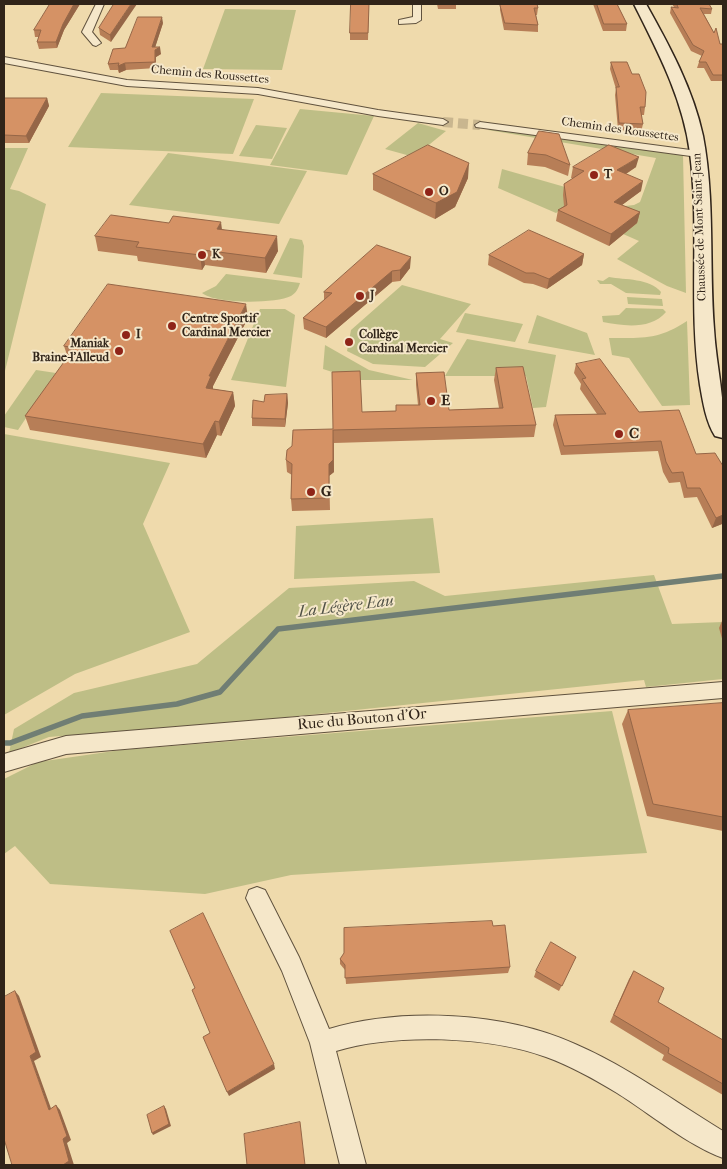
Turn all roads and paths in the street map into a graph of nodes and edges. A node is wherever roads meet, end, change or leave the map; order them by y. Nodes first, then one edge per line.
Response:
1 (100, 4) edge
2 (417, 4) edge
3 (640, 4) edge
4 (402, 22) dead end
5 (96, 43) dead end
6 (4, 60) edge
7 (443, 122) tunnel mouth
8 (480, 125) tunnel mouth
9 (698, 154) junction
10 (723, 431) edge
11 (723, 690) edge
12 (4, 763) edge
13 (257, 898) dead end
14 (322, 1043) junction
15 (723, 1146) edge
16 (353, 1165) edge

1 - 5 street
2 - 4 street
3 - 9 main road, Chaussée de Mont Saint-Jean
6 - 7 street, Chemin des Roussettes
8 - 9 street, Chemin des Roussettes
9 - 10 main road, Chaussée de Mont Saint-Jean
11 - 12 street, Rue du Bouton d'Or
13 - 14 street
14 - 15 street
14 - 16 street

